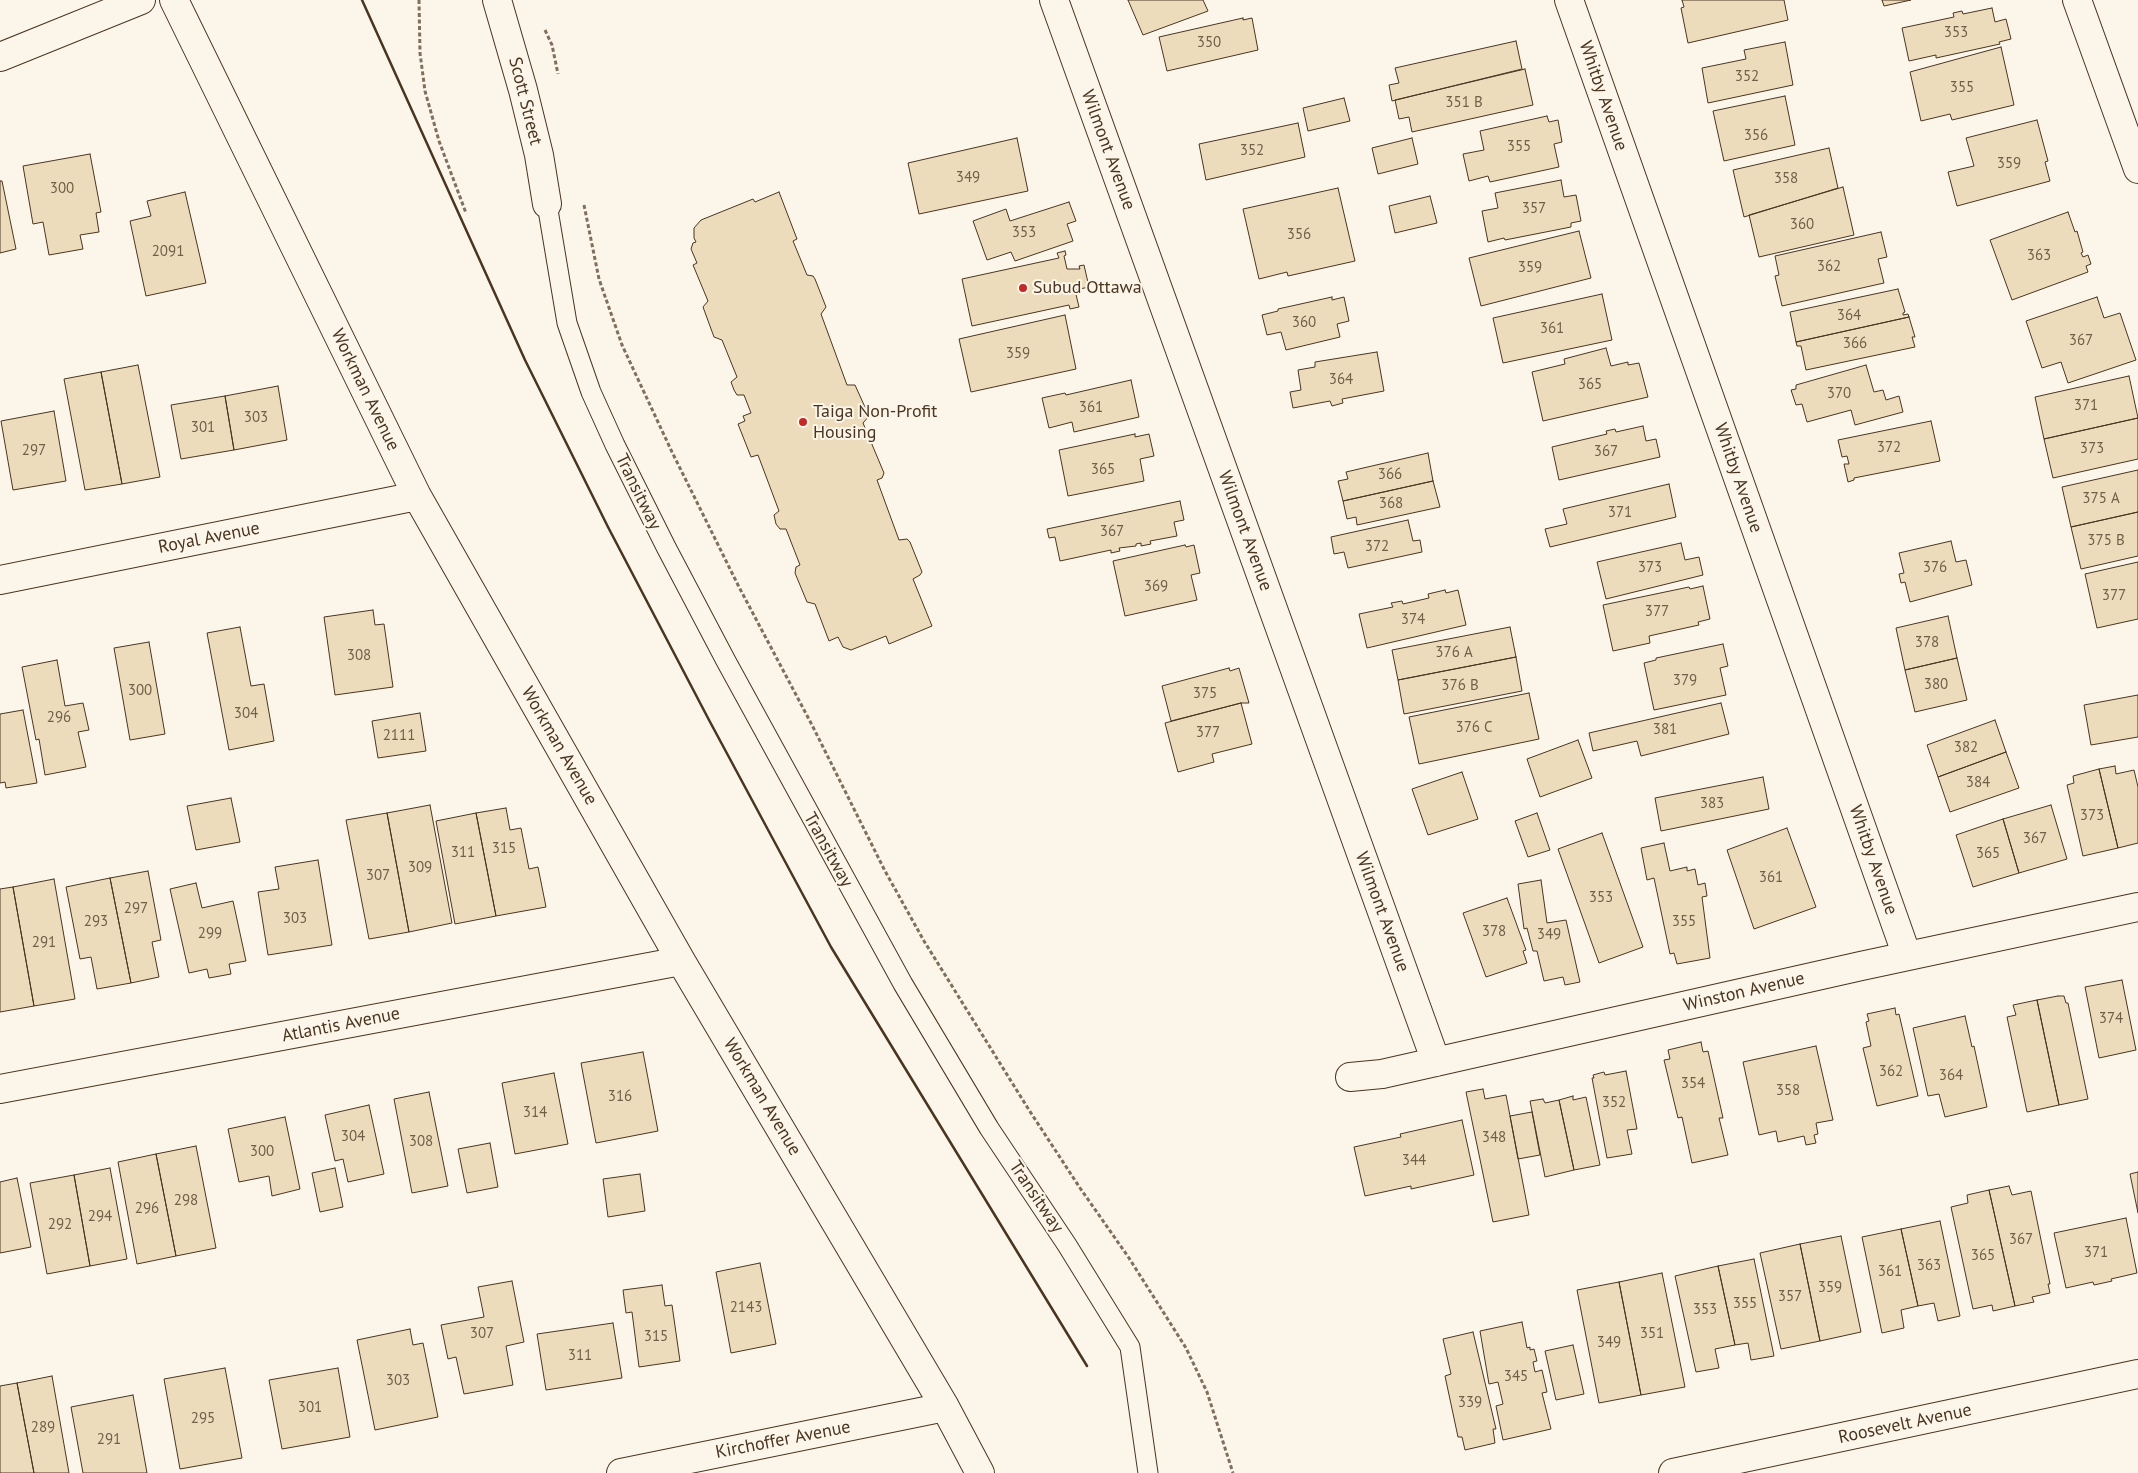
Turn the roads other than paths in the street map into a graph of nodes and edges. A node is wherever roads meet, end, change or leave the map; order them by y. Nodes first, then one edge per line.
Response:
1 (141, 0) edge
2 (174, 0) edge
3 (498, 0) edge
4 (1054, 0) edge
5 (1569, 0) edge
6 (2077, 0) edge
7 (0, 56) edge
8 (2138, 169) edge
9 (547, 204) joint
10 (417, 496) junction
11 (0, 580) edge
12 (2138, 907) edge
13 (1906, 956) junction
14 (681, 961) junction
15 (1436, 1062) junction
16 (1350, 1077) dead end
17 (0, 1089) edge
18 (2138, 1374) edge
19 (945, 1408) junction
20 (621, 1473) edge
21 (980, 1473) edge
22 (1148, 1473) edge
23 (1672, 1473) edge

1 - 7 street
2 - 10 street, Workman Avenue
3 - 9 street, Scott Street
4 - 15 street, Wilmont Avenue
5 - 13 street, Whitby Avenue
6 - 8 street
9 - 22 lane, Transitway
10 - 11 street, Royal Avenue
10 - 14 street, Workman Avenue
12 - 13 street, Winston Avenue
13 - 15 street, Winston Avenue
14 - 17 street, Atlantis Avenue
14 - 19 street, Workman Avenue
15 - 16 street, Winston Avenue
18 - 23 street, Roosevelt Avenue
19 - 20 street, Kirchoffer Avenue
19 - 21 street, Workman Avenue

